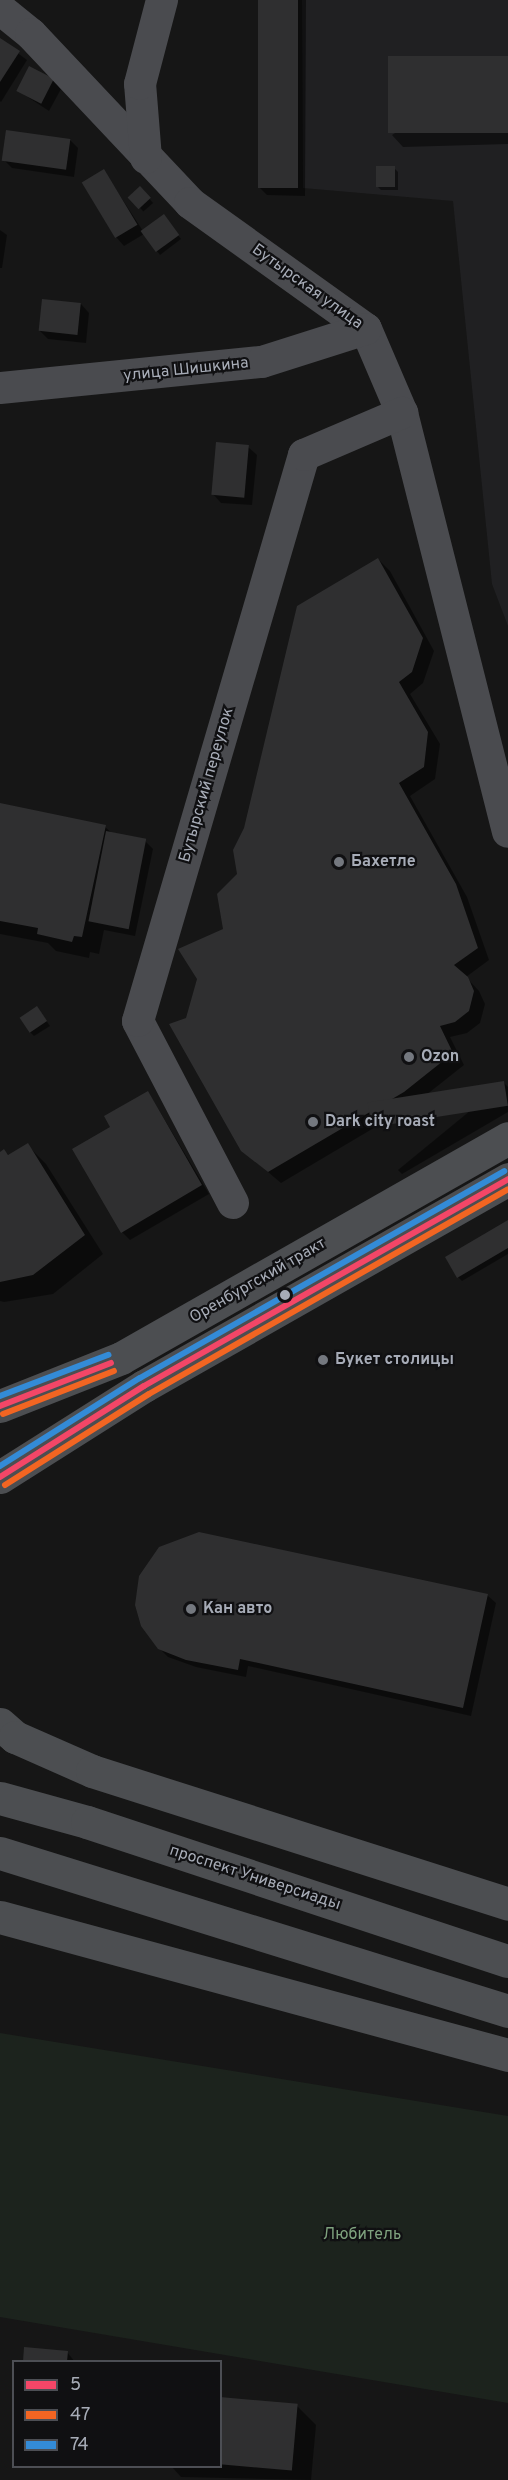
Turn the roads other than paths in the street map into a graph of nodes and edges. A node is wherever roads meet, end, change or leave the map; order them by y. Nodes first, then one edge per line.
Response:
1 (162, 0) edge
2 (0, 9) edge
3 (146, 158) junction
4 (366, 329) junction
5 (0, 388) edge
6 (402, 413) junction
7 (508, 832) edge
8 (508, 1138) edge
9 (508, 1179) edge
10 (233, 1203) dead end
11 (0, 1406) edge
12 (0, 1476) edge
13 (0, 1724) edge
14 (0, 1798) edge
15 (0, 1853) edge
16 (508, 1904) edge
17 (0, 1917) edge
18 (508, 1961) edge
19 (508, 2011) edge
20 (508, 2055) edge

1 - 3 street
2 - 3 street, Бутырская улица
3 - 4 street, Бутырская улица
4 - 5 street, улица Шишкина
4 - 6 street, Бутырская улица
6 - 7 street, Бутырская улица
6 - 10 street, Бутырский переулок
8 - 11 main road, Оренбургский тракт
9 - 12 main road
13 - 16 main road
14 - 18 main road, проспект Универсиады
15 - 19 main road
17 - 20 main road

